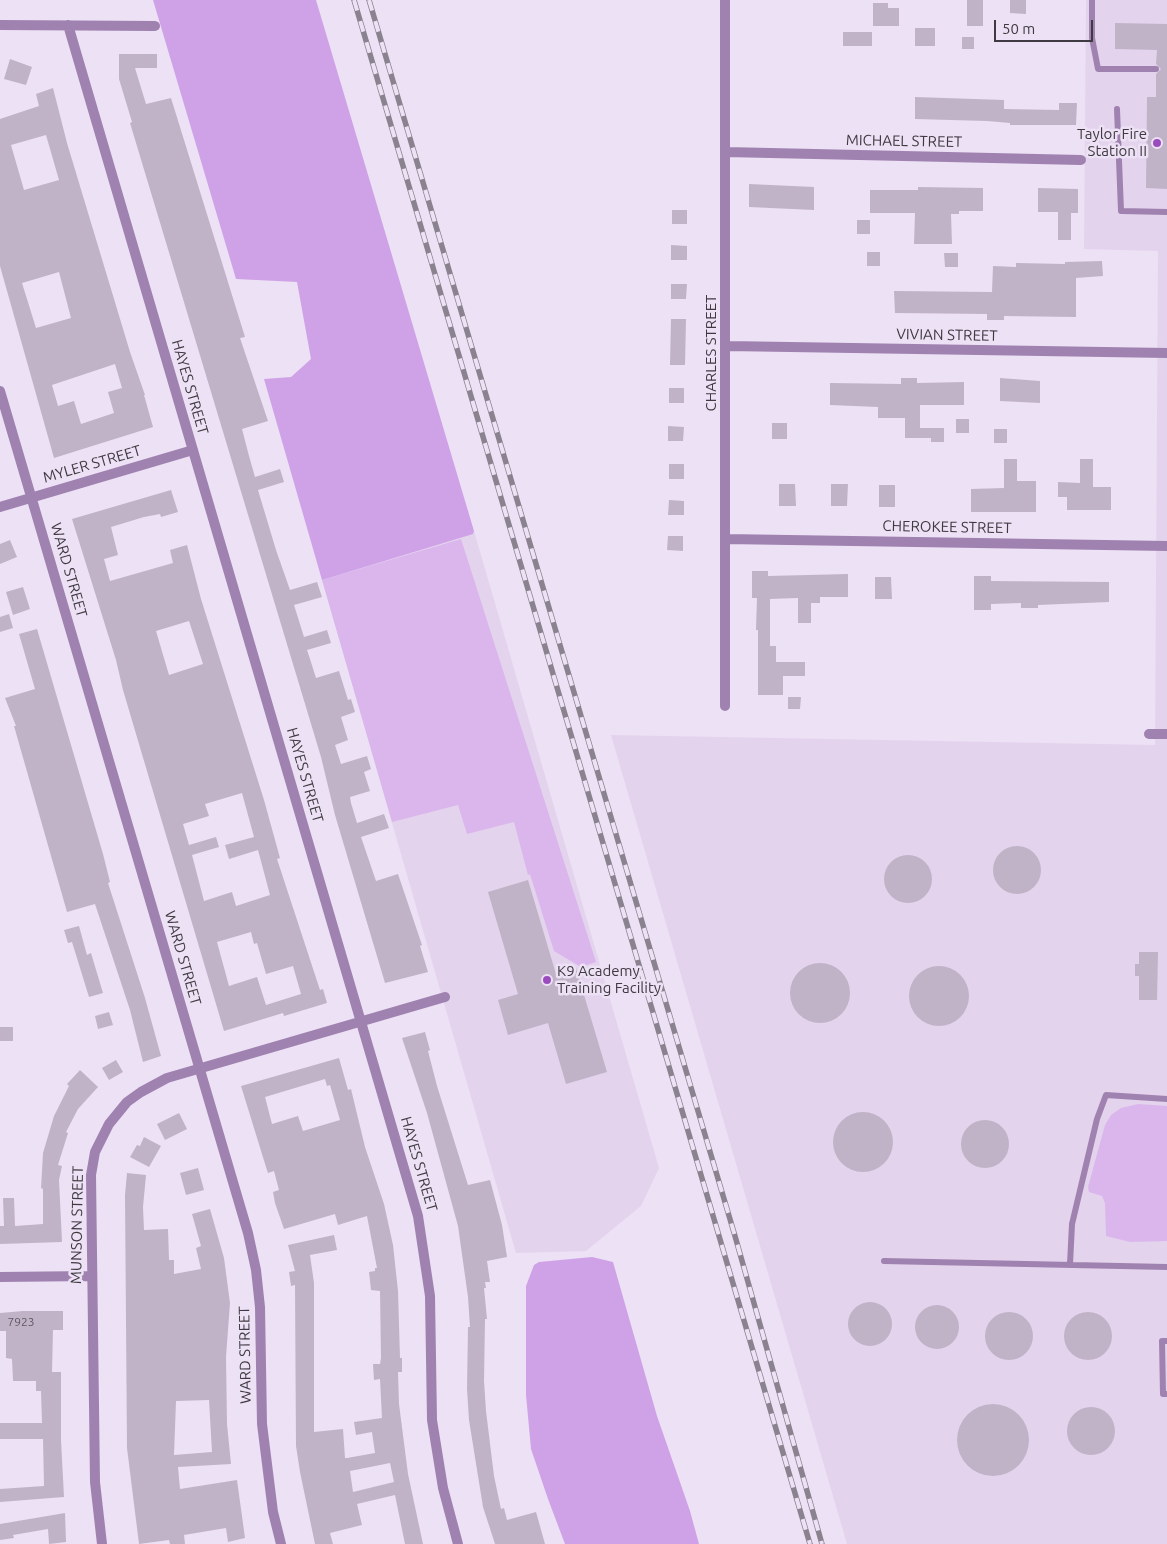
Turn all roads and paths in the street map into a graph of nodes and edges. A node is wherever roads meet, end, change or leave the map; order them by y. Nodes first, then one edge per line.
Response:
1 (725, 0) edge
2 (1092, 0) edge
3 (0, 25) edge
4 (68, 25) junction
5 (155, 26) dead end
6 (1156, 69) dead end
7 (1117, 109) dead end
8 (726, 152) junction
9 (1081, 160) dead end
10 (1167, 212) edge
11 (726, 346) junction
12 (1167, 353) edge
13 (0, 391) edge
14 (193, 450) junction
15 (32, 497) junction
16 (0, 507) edge
17 (726, 539) junction
18 (1167, 546) edge
19 (725, 706) dead end
20 (1149, 734) dead end
21 (1167, 734) edge
22 (445, 998) dead end
23 (362, 1022) junction
24 (200, 1069) junction
25 (1167, 1099) edge
26 (884, 1262) dead end
27 (1070, 1264) junction
28 (1167, 1267) edge
29 (91, 1276) junction
30 (0, 1277) edge
31 (1167, 1341) edge
32 (1167, 1394) edge
33 (102, 1544) edge
34 (280, 1544) edge
35 (458, 1544) edge

1 - 8 street, CHARLES STREET
2 - 6 lane
3 - 4 street
4 - 5 street
4 - 14 street, HAYES STREET
7 - 10 lane
8 - 9 street, MICHAEL STREET
8 - 11 street, CHARLES STREET
11 - 12 street, VIVIAN STREET
11 - 17 street, CHARLES STREET
13 - 15 street, WARD STREET
14 - 15 street, MYLER STREET
14 - 23 street, HAYES STREET
15 - 16 street, MYLER STREET
15 - 24 street, WARD STREET
17 - 18 street, CHEROKEE STREET
17 - 19 street, CHARLES STREET
20 - 21 street
22 - 23 street, MUNSON STREET
23 - 24 street, MUNSON STREET
23 - 35 street, HAYES STREET
24 - 29 street, MUNSON STREET
24 - 34 street, WARD STREET
25 - 27 lane
26 - 27 lane
27 - 28 lane
29 - 30 street
29 - 33 street, MUNSON STREET
31 - 32 lane

